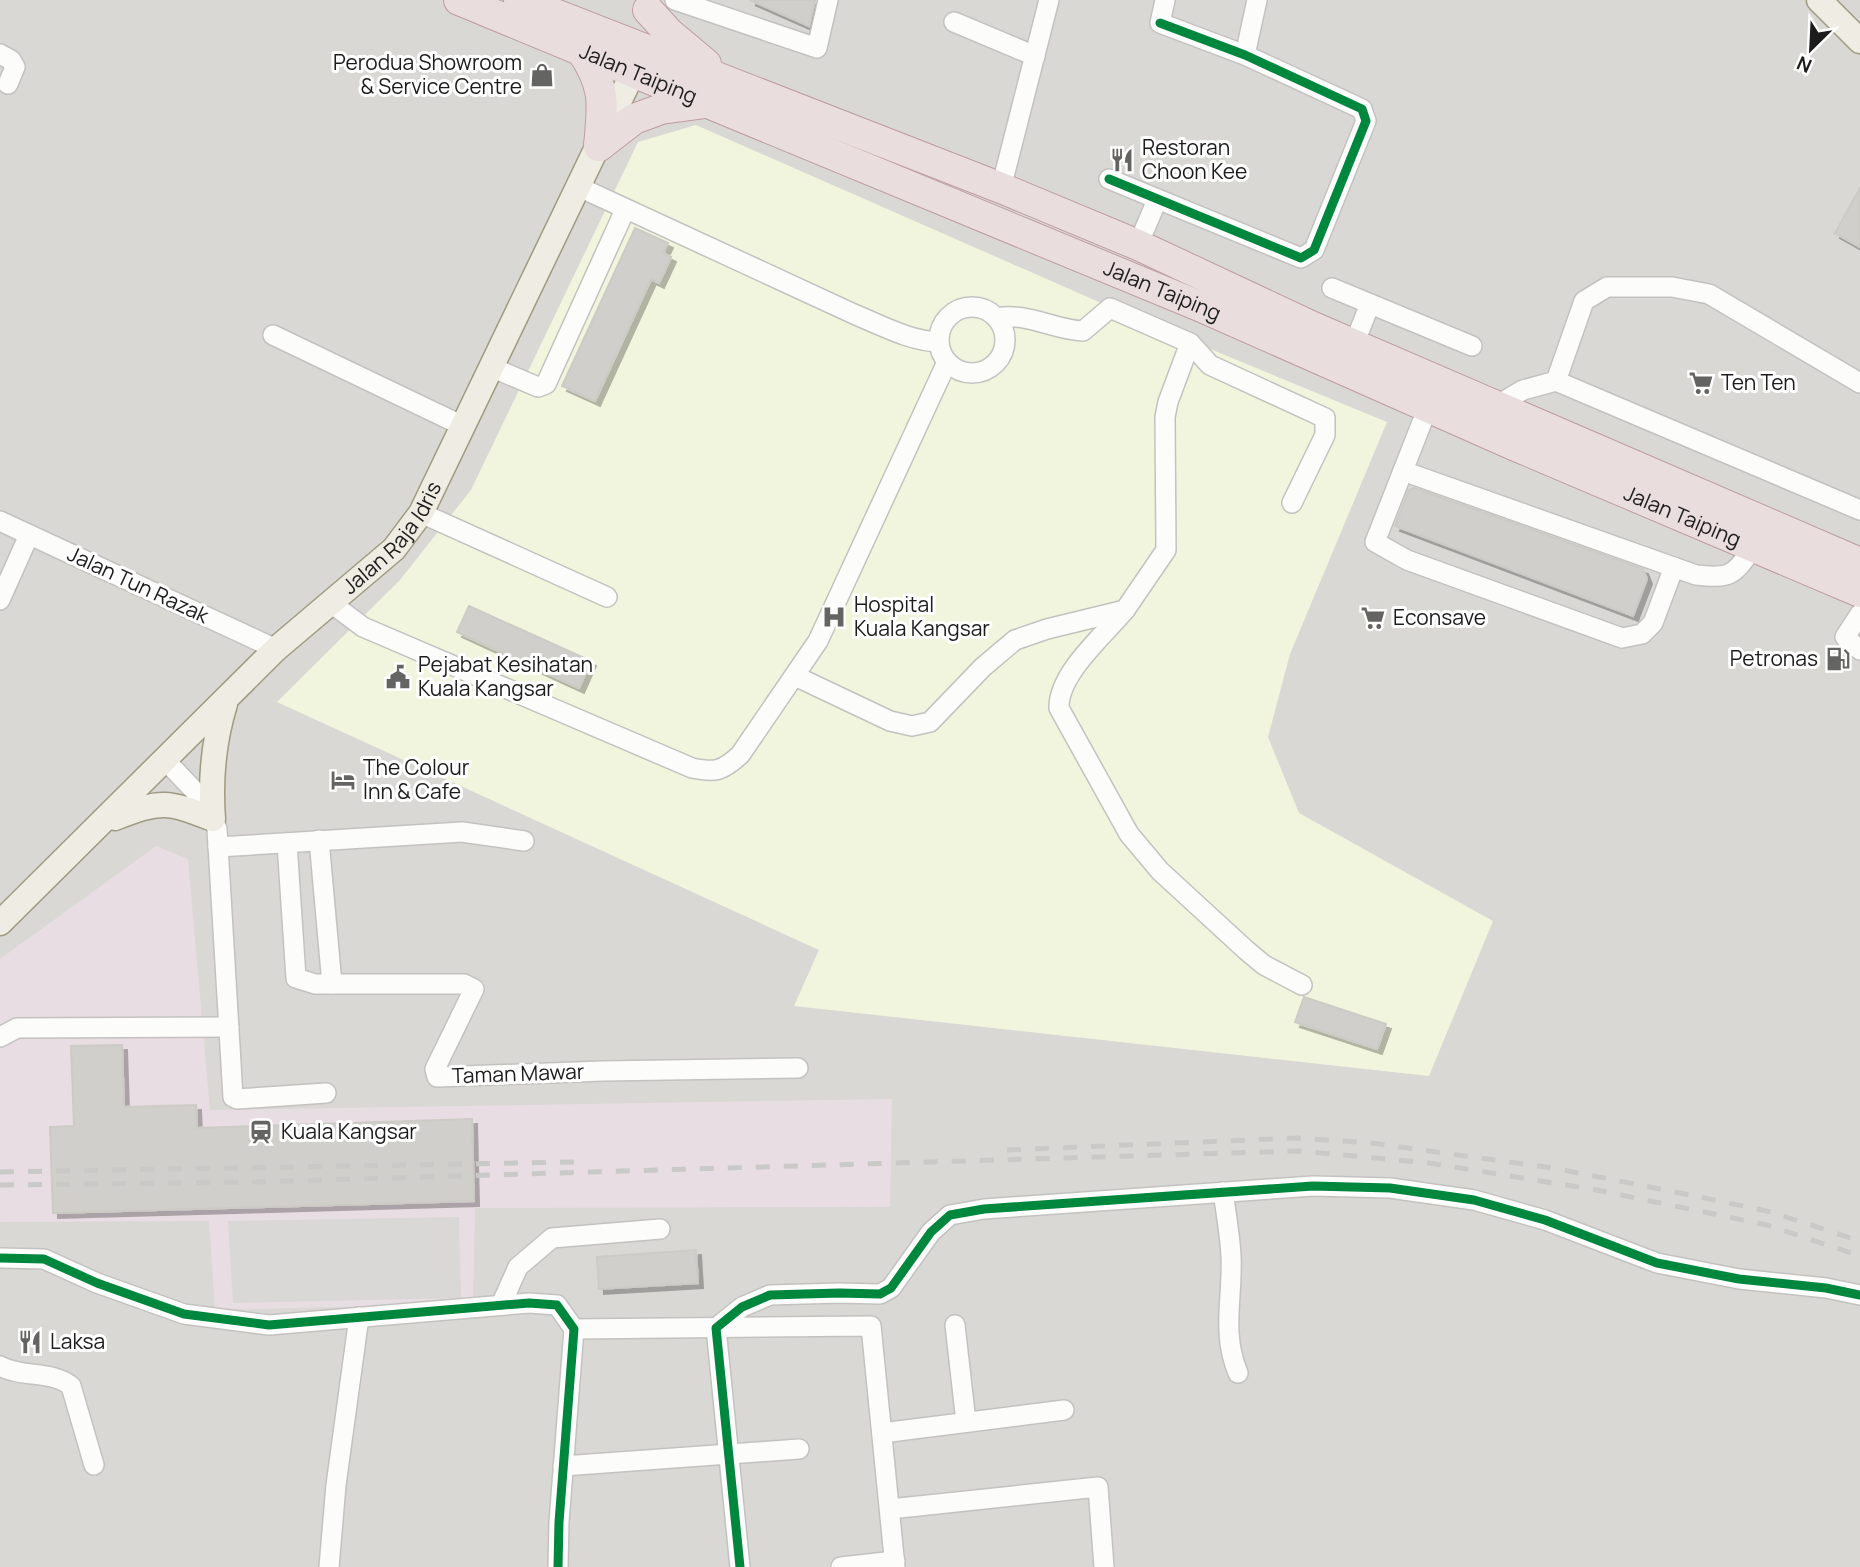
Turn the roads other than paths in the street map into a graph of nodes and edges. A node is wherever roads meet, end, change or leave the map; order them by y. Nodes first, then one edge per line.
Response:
1 (459, 0) edge
2 (519, 0) edge
3 (828, 0) edge
4 (1049, 0) edge
5 (1165, 0) edge
6 (1257, 0) edge
7 (1819, 0) edge
8 (657, 3) edge
9 (954, 22) dead end
10 (1860, 41) edge
11 (582, 51) junction
12 (0, 54) edge
13 (1245, 55) junction
14 (1035, 57) junction
15 (639, 62) junction
16 (729, 82) junction
17 (8, 84) dead end
18 (706, 103) junction
19 (598, 146) junction
20 (1109, 179) dead end
21 (579, 187) junction
22 (1001, 188) junction
23 (1157, 200) junction
24 (625, 210) junction
25 (1138, 245) junction
26 (1332, 288) dead end
27 (1370, 304) junction
28 (1203, 308) junction
29 (997, 318) junction
30 (273, 335) dead end
31 (939, 342) junction
32 (1191, 343) junction
33 (1354, 344) junction
34 (1472, 346) dead end
35 (947, 362) junction
36 (491, 367) junction
37 (1556, 381) junction
38 (1860, 383) edge
39 (1496, 405) junction
40 (1428, 407) junction
41 (463, 426) junction
42 (1403, 471) junction
43 (1292, 503) dead end
44 (1860, 510) edge
45 (421, 513) junction
46 (0, 521) edge
47 (29, 535) junction
48 (1754, 547) junction
49 (1860, 563) edge
50 (1674, 567) junction
51 (1860, 593) edge
52 (607, 597) dead end
53 (0, 600) edge
54 (331, 603) junction
55 (1125, 610) junction
56 (1860, 614) edge
57 (276, 649) junction
58 (1860, 650) edge
59 (795, 676) junction
60 (226, 700) junction
61 (166, 761) junction
62 (213, 819) junction
63 (103, 823) junction
64 (319, 840) junction
65 (524, 841) dead end
66 (287, 843) junction
67 (218, 847) junction
68 (0, 923) edge
69 (332, 984) junction
70 (1302, 985) dead end
71 (229, 1027) junction
72 (0, 1037) edge
73 (798, 1068) dead end
74 (326, 1093) dead end
75 (1223, 1192) junction
76 (660, 1229) dead end
77 (0, 1258) edge
78 (880, 1294) junction
79 (1860, 1295) edge
80 (501, 1305) junction
81 (359, 1317) junction
82 (955, 1325) dead end
83 (870, 1326) junction
84 (716, 1328) junction
85 (574, 1329) junction
86 (0, 1366) edge
87 (1238, 1373) dead end
88 (1064, 1410) dead end
89 (966, 1422) junction
90 (882, 1433) junction
91 (799, 1449) dead end
92 (729, 1454) junction
93 (94, 1465) dead end
94 (563, 1466) junction
95 (890, 1510) junction
96 (895, 1564) edge
97 (329, 1567) edge
98 (558, 1567) edge
99 (740, 1567) edge
100 (841, 1567) edge
101 (1104, 1567) edge

1 - 11 highway, Jalan Taiping
2 - 15 highway, Jalan Taiping
3 - 8 street
4 - 14 street
5 - 13 street
6 - 13 street
7 - 10 main road
8 - 15 street
8 - 16 highway
9 - 14 street
11 - 15 highway, Jalan Taiping
11 - 19 highway
12 - 17 street
13 - 23 street
14 - 22 street
15 - 16 highway, Jalan Taiping
15 - 18 highway, Jalan Taiping
15 - 19 main road, Jalan Raja Idris
16 - 22 highway, Jalan Taiping
18 - 19 highway
18 - 28 highway, Jalan Taiping
19 - 21 main road, Jalan Raja Idris
20 - 23 street
21 - 24 street
21 - 36 main road, Jalan Raja Idris
22 - 25 highway, Jalan Taiping
23 - 25 street
24 - 31 street
24 - 36 street
25 - 28 highway
25 - 33 highway, Jalan Taiping
26 - 27 street
27 - 33 street
27 - 34 street
28 - 40 highway, Jalan Taiping
29 - 31 street
29 - 32 street
29 - 35 street
30 - 41 street
31 - 35 street
32 - 43 street
32 - 55 street
33 - 39 highway, Jalan Taiping
35 - 59 street
36 - 41 main road, Jalan Raja Idris
37 - 38 street
37 - 39 street
37 - 44 street
39 - 49 highway, Jalan Taiping
40 - 42 street
40 - 48 highway, Jalan Taiping
41 - 45 main road, Jalan Raja Idris
42 - 50 street
42 - 50 street
45 - 52 street
45 - 54 main road, Jalan Raja Idris
46 - 47 street, Jalan Tun Razak
47 - 53 street
47 - 57 street, Jalan Tun Razak
48 - 50 street
48 - 51 highway, Jalan Taiping
54 - 57 main road, Jalan Raja Idris
54 - 59 street
55 - 59 street
55 - 70 street
56 - 58 street
57 - 60 main road, Jalan Raja Idris
60 - 61 main road, Jalan Raja Idris
60 - 62 main road
61 - 62 street
61 - 63 main road, Jalan Raja Idris
62 - 63 main road
62 - 67 street
63 - 68 main road, Jalan Raja Idris
64 - 65 street
64 - 66 street
64 - 69 street
66 - 67 street
66 - 69 street, Taman Mawar
67 - 71 street
69 - 73 street, Taman Mawar
71 - 72 street
71 - 74 street
75 - 78 street
75 - 79 street
75 - 87 street
76 - 80 street
77 - 81 street
78 - 83 street
78 - 84 street
80 - 81 street
80 - 85 street
81 - 97 street
82 - 89 street
83 - 84 street
83 - 90 street
84 - 85 street
84 - 92 street
85 - 94 street
86 - 93 street
88 - 89 street
89 - 90 street
90 - 95 street
91 - 92 street
92 - 94 street
92 - 99 street
94 - 98 street
95 - 96 street
95 - 101 street
96 - 100 street

